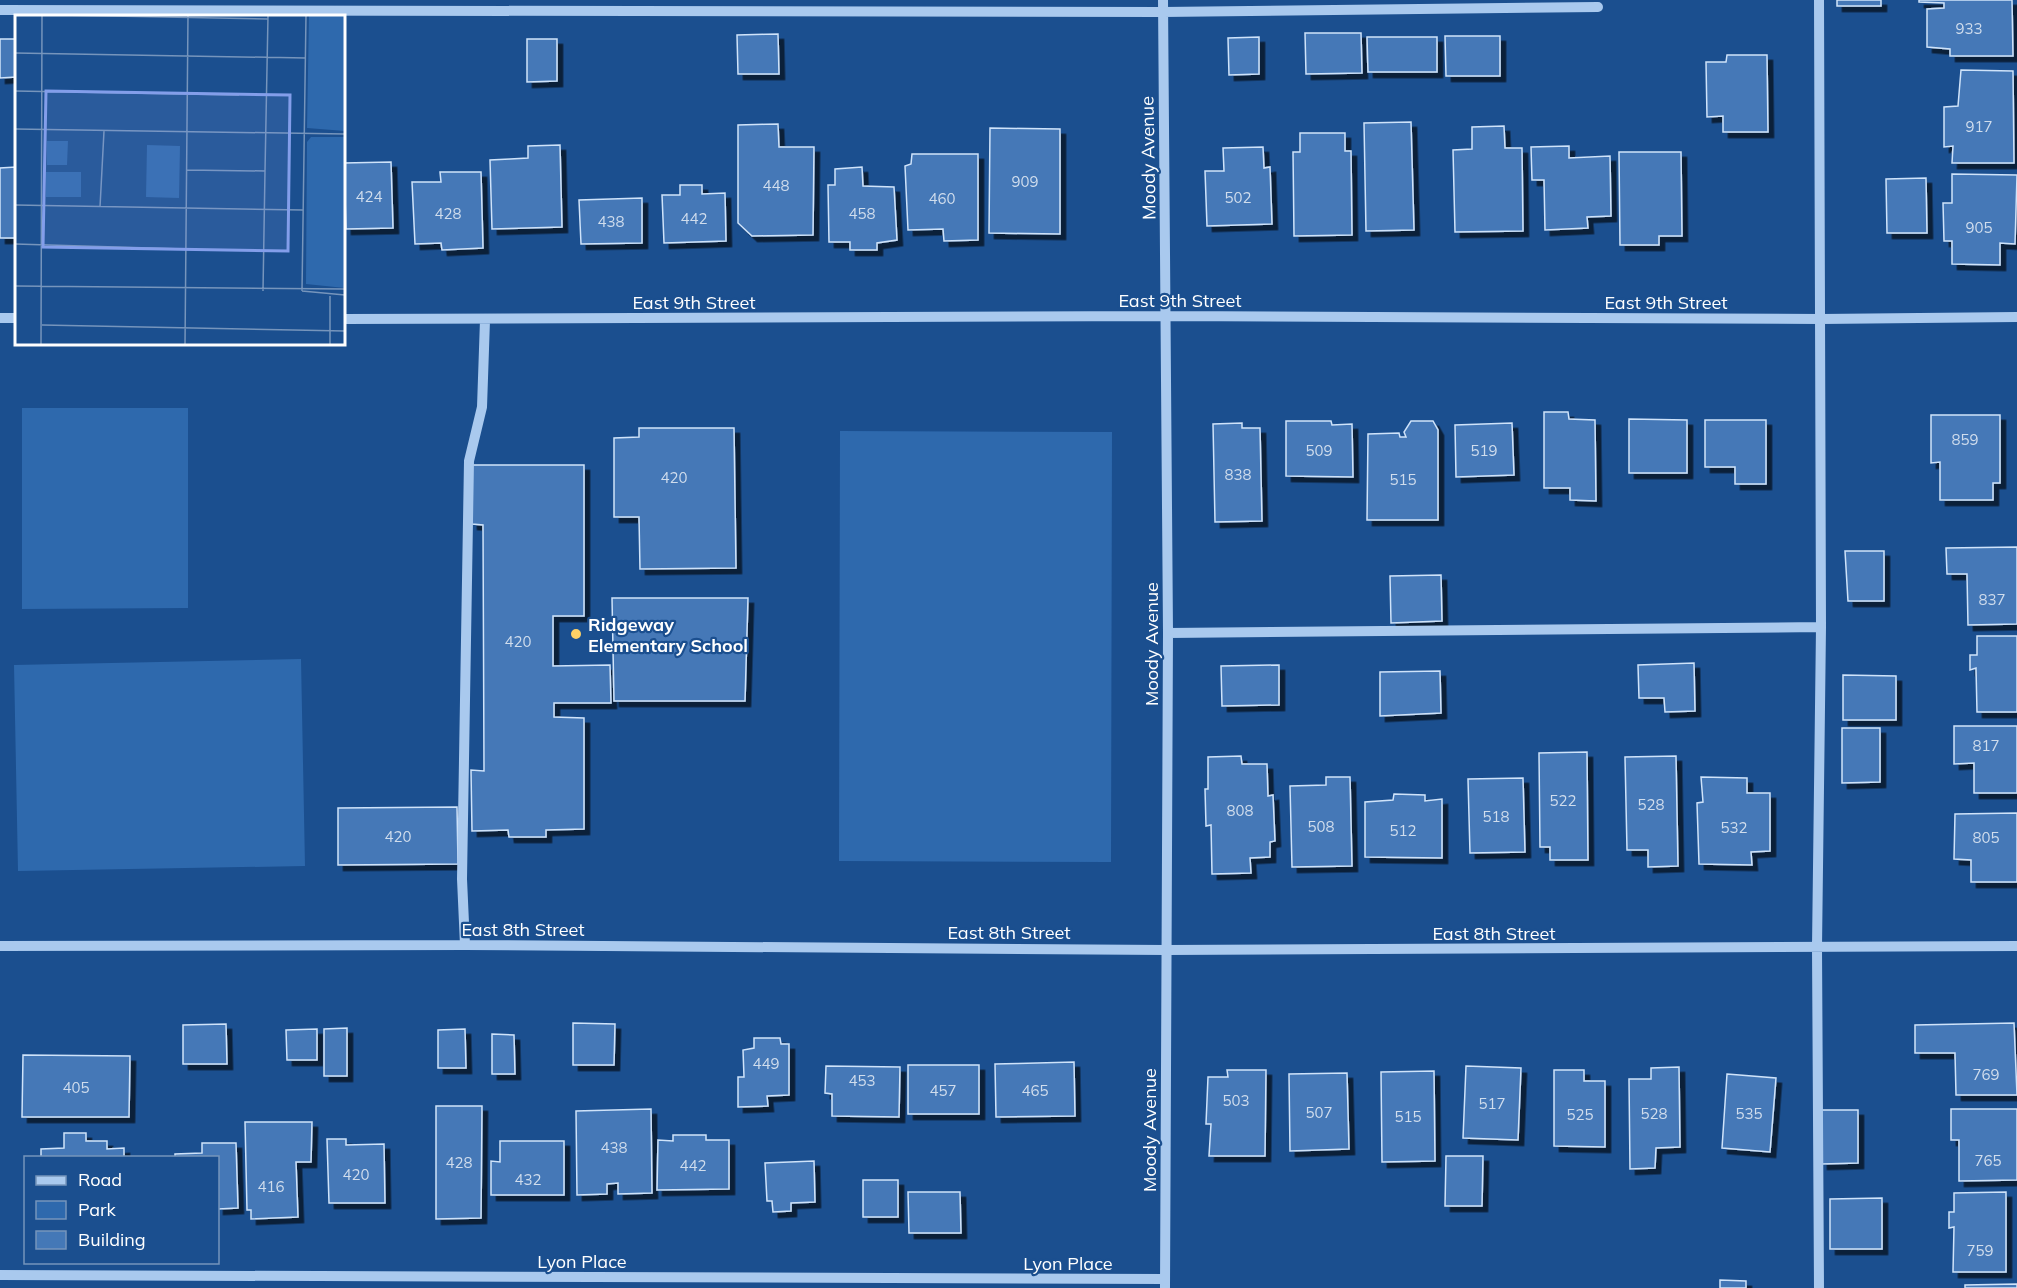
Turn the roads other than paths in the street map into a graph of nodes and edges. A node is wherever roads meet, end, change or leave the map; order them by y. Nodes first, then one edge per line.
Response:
1 (1163, 0) edge
2 (1819, 0) edge
3 (1598, 7) dead end
4 (0, 10) edge
5 (1163, 12) junction
6 (1167, 316) junction
7 (2017, 316) edge
8 (345, 319) edge
9 (1821, 319) junction
10 (485, 320) junction
11 (1821, 627) junction
12 (1168, 633) junction
13 (465, 945) junction
14 (0, 946) edge
15 (2017, 946) edge
16 (1818, 948) junction
17 (1166, 951) junction
18 (0, 1275) edge
19 (1165, 1284) edge
20 (1819, 1288) edge

1 - 5 street, Moody Avenue
2 - 9 street
3 - 5 street
4 - 5 street
5 - 6 street, Moody Avenue
6 - 9 street, East 9th Street
6 - 10 street, East 9th Street
6 - 12 street, Moody Avenue
7 - 9 street, East 9th Street
8 - 10 street, East 9th Street
9 - 11 street
10 - 13 street
11 - 12 street
11 - 16 street
12 - 17 street, Moody Avenue
13 - 14 street, East 8th Street
13 - 17 street, East 8th Street
15 - 16 street, East 8th Street
16 - 17 street, East 8th Street
16 - 20 street
17 - 19 street, Moody Avenue
18 - 19 street, Lyon Place

